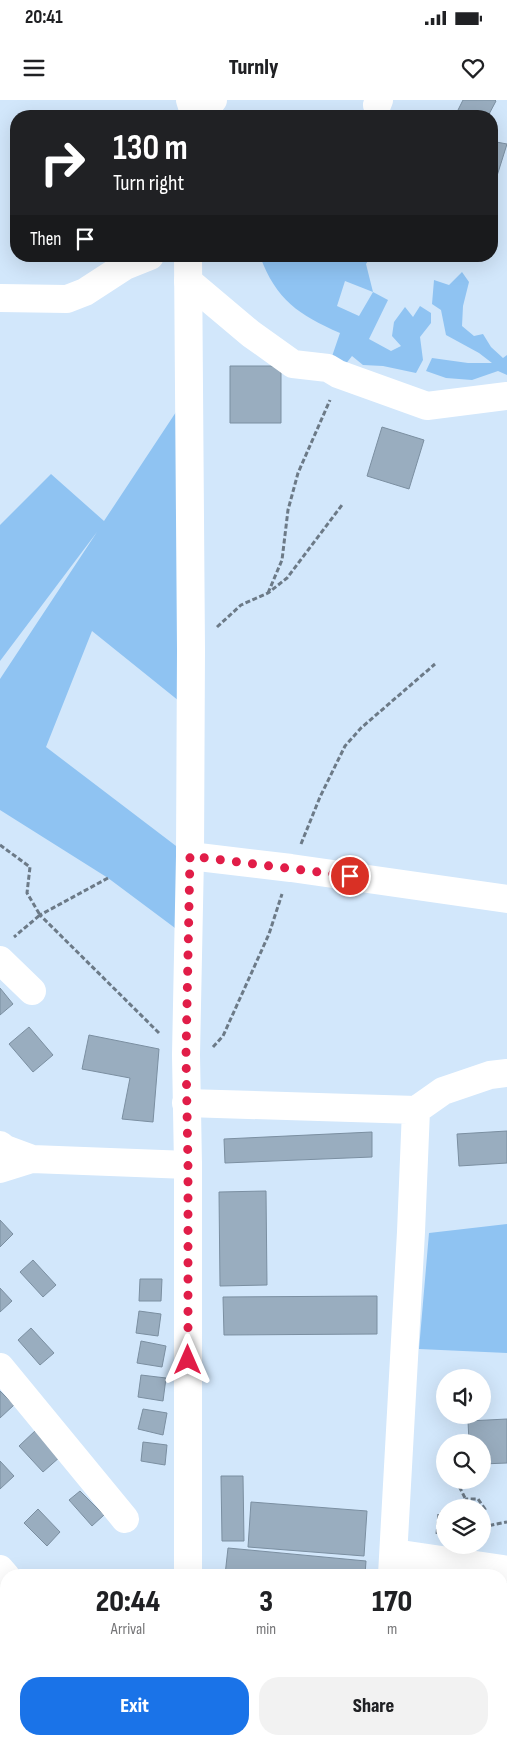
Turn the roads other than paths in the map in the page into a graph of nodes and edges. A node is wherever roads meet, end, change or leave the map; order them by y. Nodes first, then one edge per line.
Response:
1 (214, 100) edge
2 (203, 110) edge
3 (135, 262) edge
4 (188, 269) edge
5 (0, 298) edge
6 (507, 396) edge
7 (190, 856) junction
8 (507, 899) edge
9 (7, 949) edge
10 (32, 991) dead end
11 (507, 1072) edge
12 (186, 1103) junction
13 (416, 1110) junction
14 (0, 1145) edge
15 (32, 1159) junction
16 (188, 1166) junction
17 (0, 1169) edge
18 (0, 1367) edge
19 (125, 1520) dead end
20 (393, 1564) edge
21 (188, 1569) edge
22 (503, 1569) dead end

1 - 2 street
3 - 5 street
4 - 6 street
4 - 7 street
7 - 8 street
7 - 12 street
9 - 10 street
11 - 13 street
12 - 13 street
12 - 16 street
13 - 20 street
14 - 15 street
15 - 16 street
15 - 17 street
16 - 21 street
18 - 19 street
20 - 22 street

